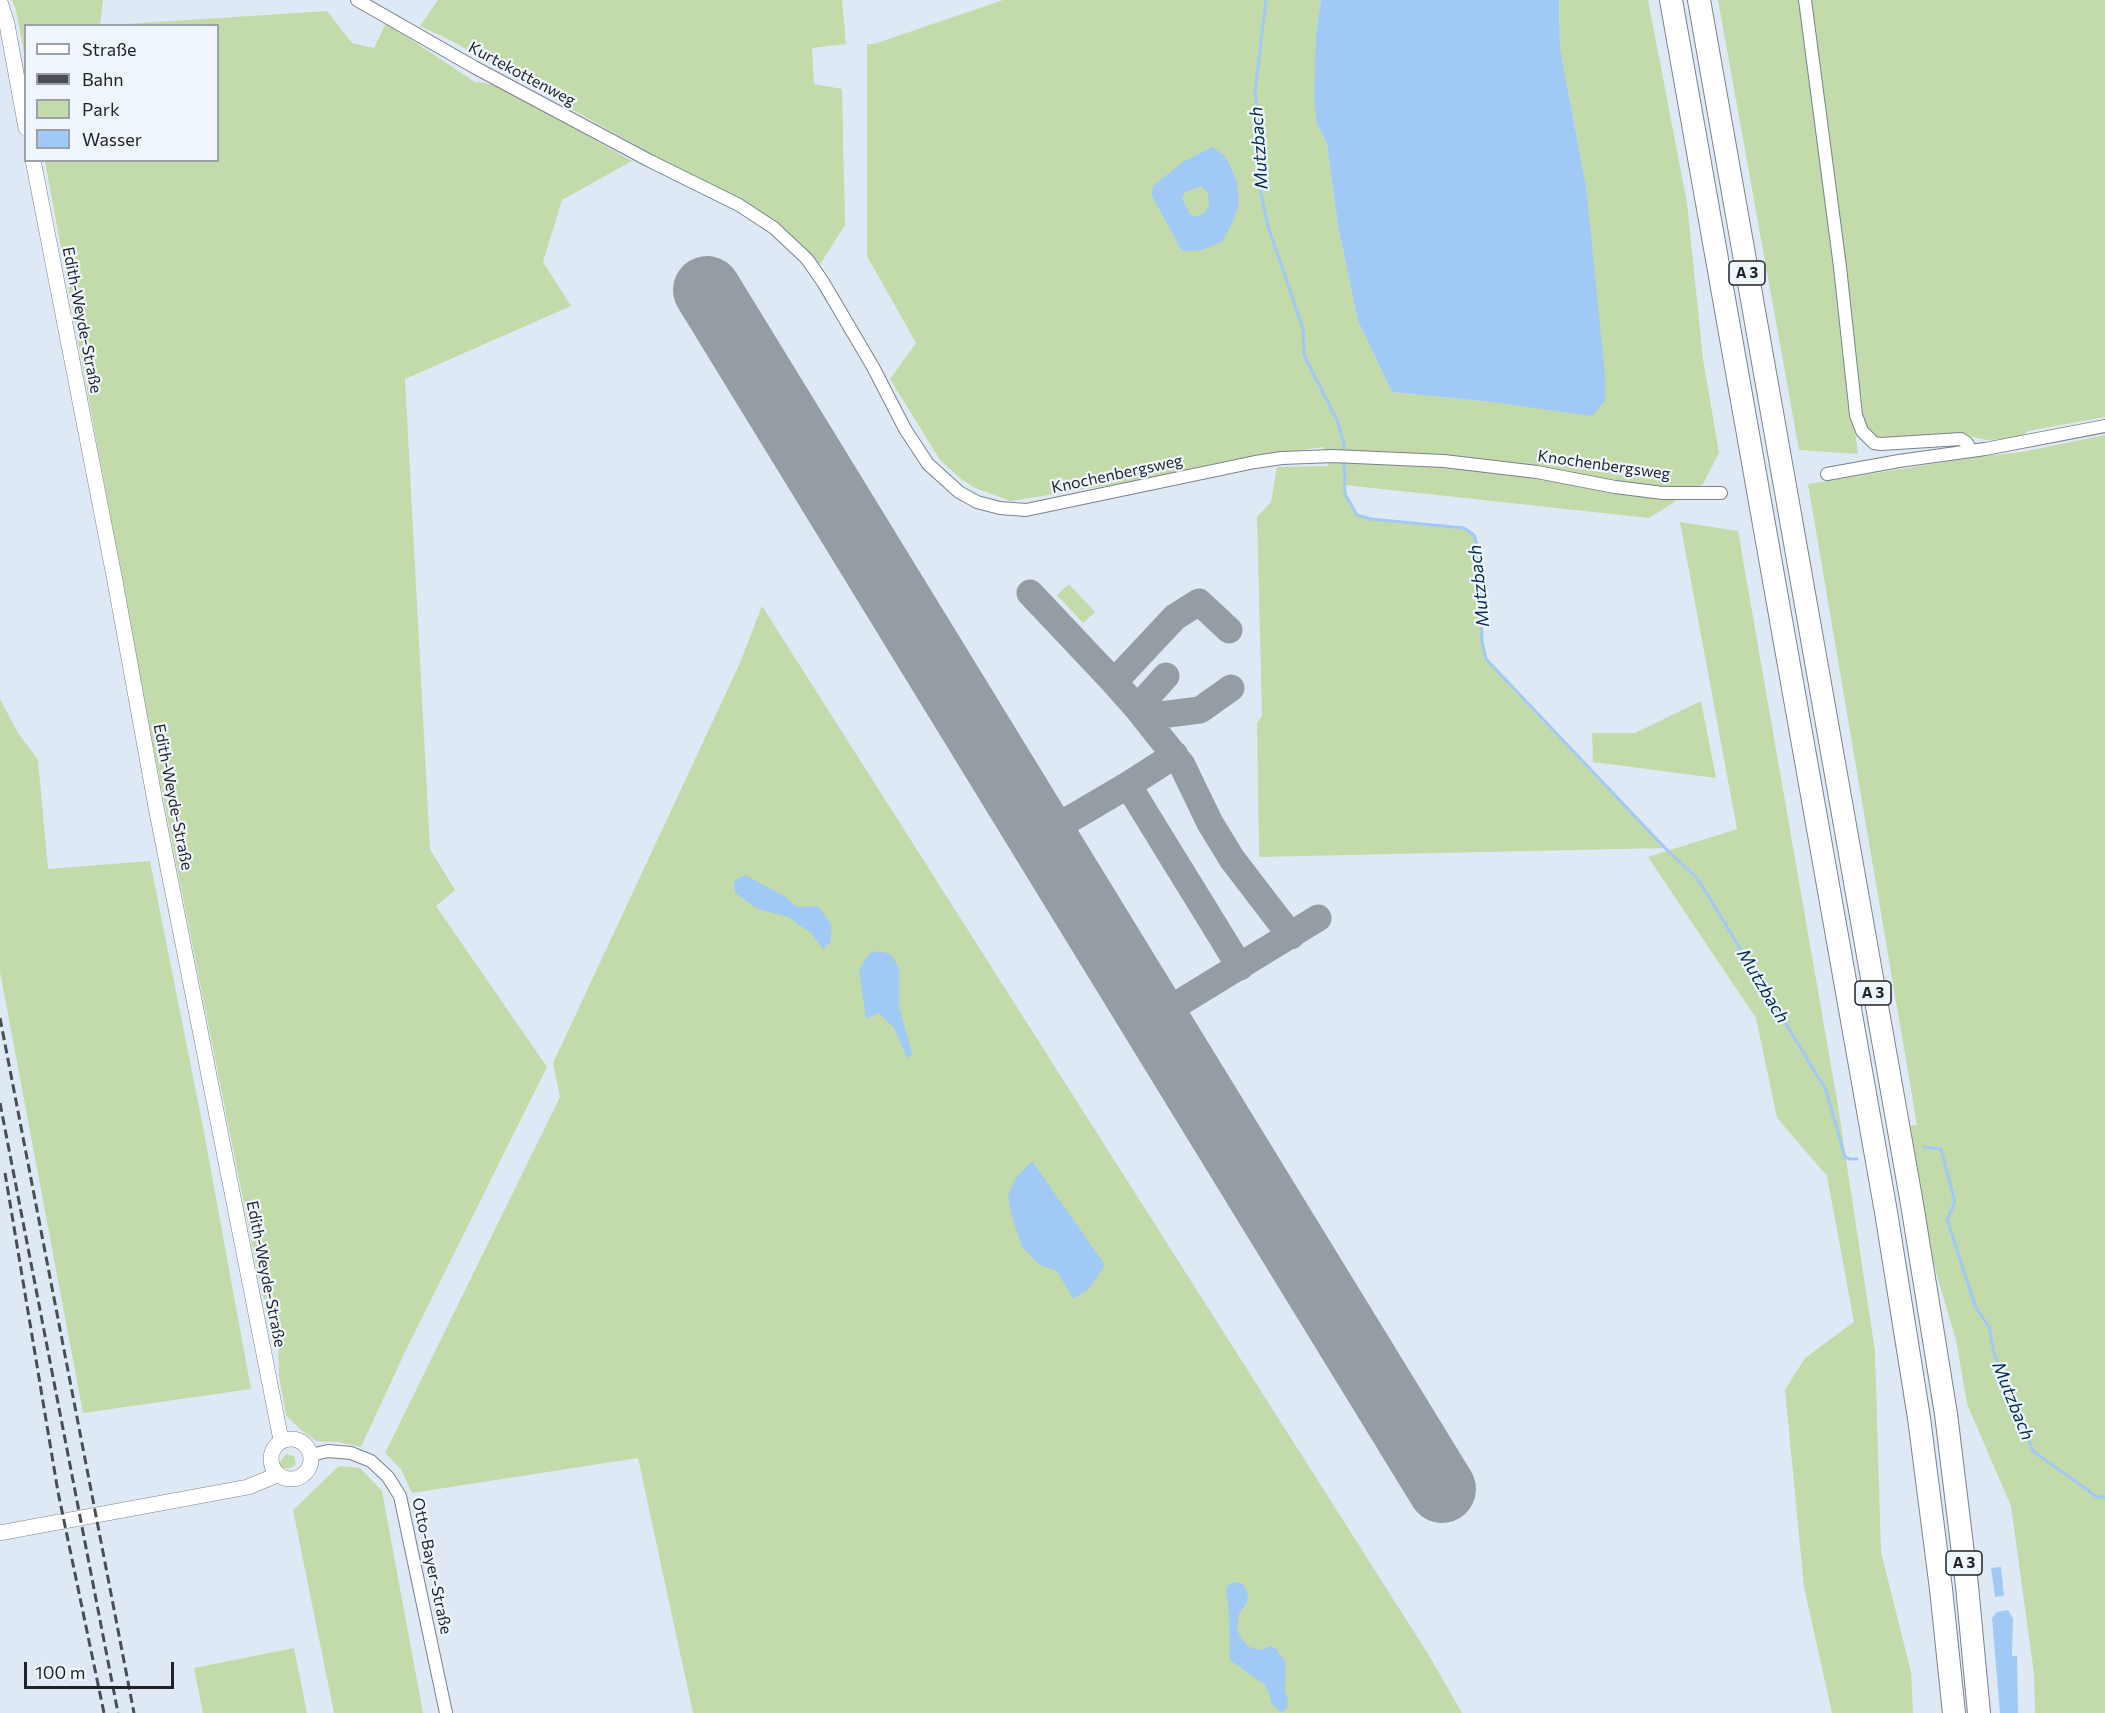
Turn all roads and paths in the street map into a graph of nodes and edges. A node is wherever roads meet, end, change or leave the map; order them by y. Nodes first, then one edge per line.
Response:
1 (357, 0) edge
2 (1671, 0) edge
3 (1699, 0) edge
4 (1805, 0) edge
5 (0, 2) edge
6 (24, 117) edge
7 (33, 162) edge
8 (675, 172) joint
9 (2105, 426) edge
10 (1971, 451) junction
11 (1827, 474) dead end
12 (1721, 493) dead end
13 (281, 1440) junction
14 (311, 1455) junction
15 (277, 1475) junction
16 (0, 1533) edge
17 (446, 1713) edge
18 (1954, 1713) edge
19 (1979, 1713) edge

1 - 8 street, Kurtekottenweg
2 - 18 highway, A 3
3 - 19 highway, A 3
4 - 10 street
5 - 6 street
7 - 13 street, Edith-Weyde-Straße
8 - 12 street, Knochenbergsweg
9 - 10 street
10 - 11 street
13 - 14 street
13 - 15 street
14 - 15 street
14 - 17 street, Otto-Bayer-Straße
15 - 16 street

